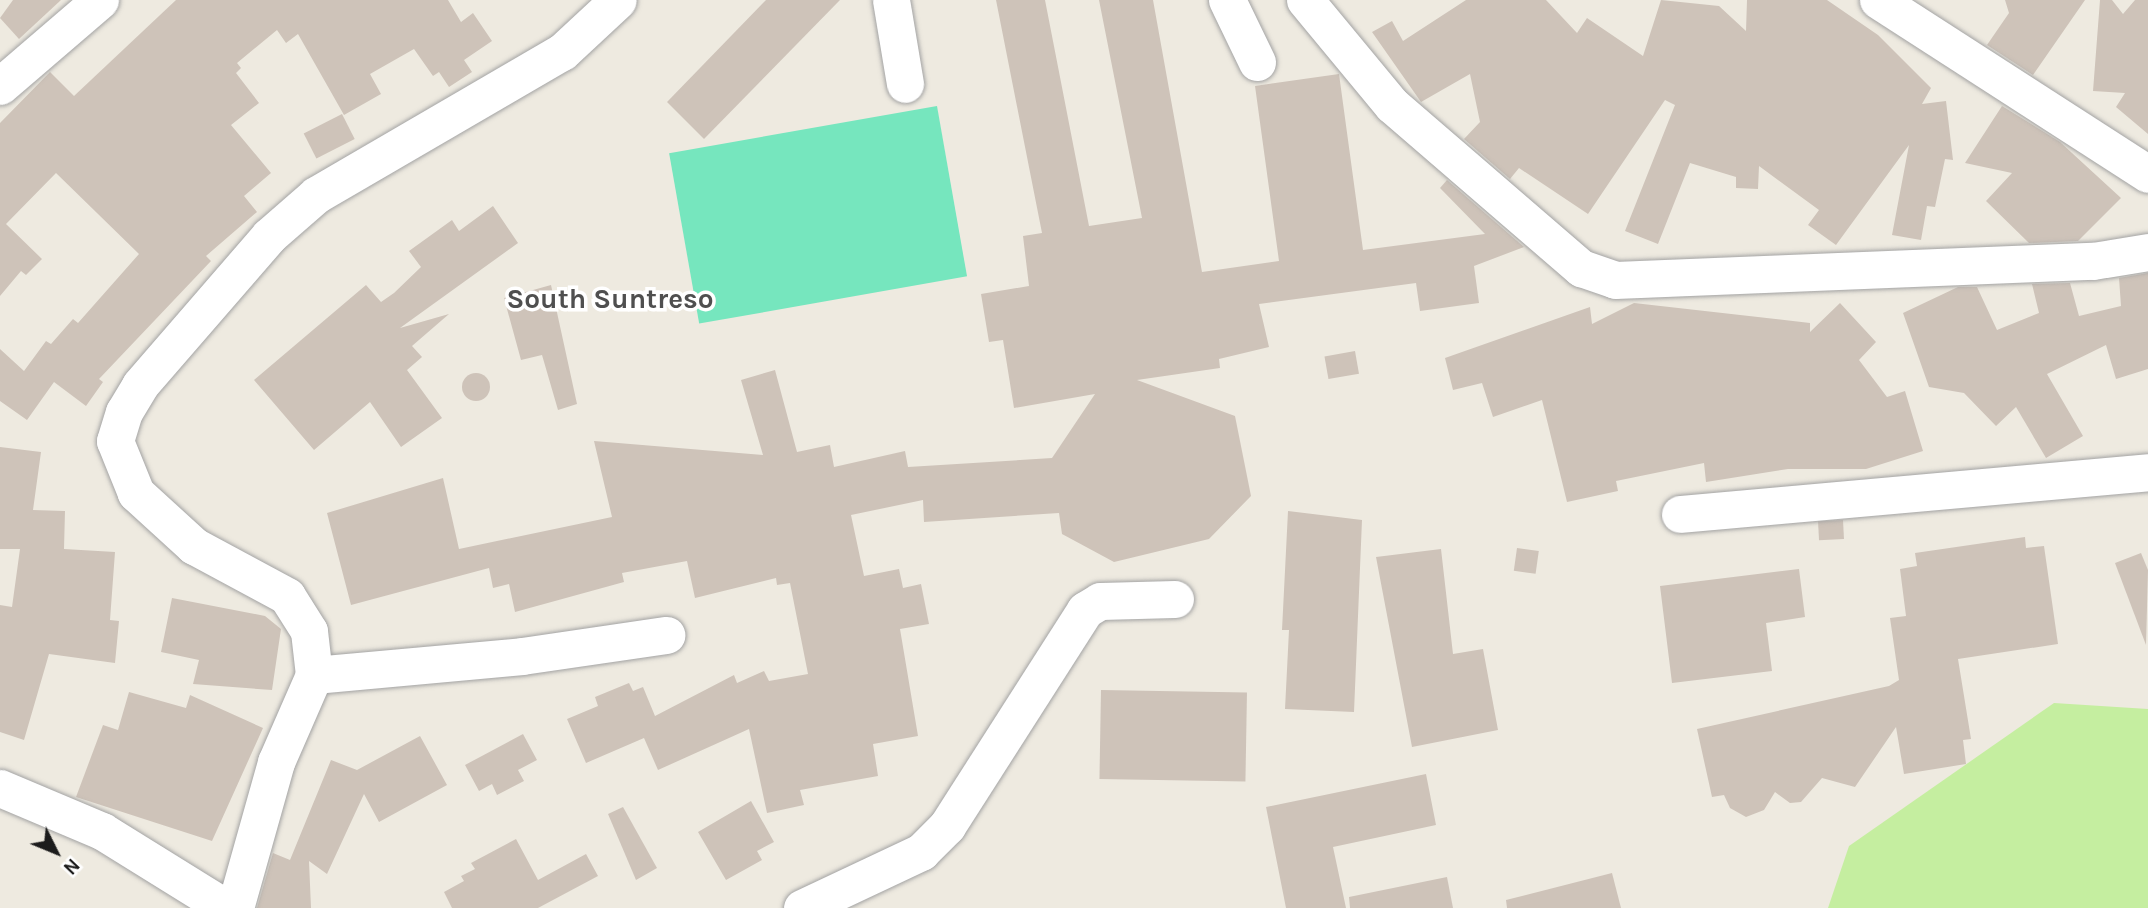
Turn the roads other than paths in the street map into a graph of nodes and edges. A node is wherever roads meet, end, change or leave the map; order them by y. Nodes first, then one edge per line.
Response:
1 (100, 0) edge
2 (618, 0) edge
3 (891, 0) edge
4 (1227, 0) edge
5 (1305, 0) edge
6 (1878, 0) edge
7 (1257, 62) dead end
8 (905, 84) dead end
9 (0, 86) edge
10 (2148, 174) edge
11 (2148, 252) edge
12 (2148, 472) edge
13 (1680, 514) dead end
14 (1175, 599) dead end
15 (666, 635) dead end
16 (314, 675) junction
17 (0, 788) edge
18 (226, 908) edge
19 (235, 908) edge
20 (802, 908) edge

1 - 9 street
2 - 16 street
3 - 8 street
4 - 7 street
5 - 11 street
6 - 10 street
12 - 13 street
14 - 20 street
15 - 16 street
16 - 19 street
17 - 18 street

